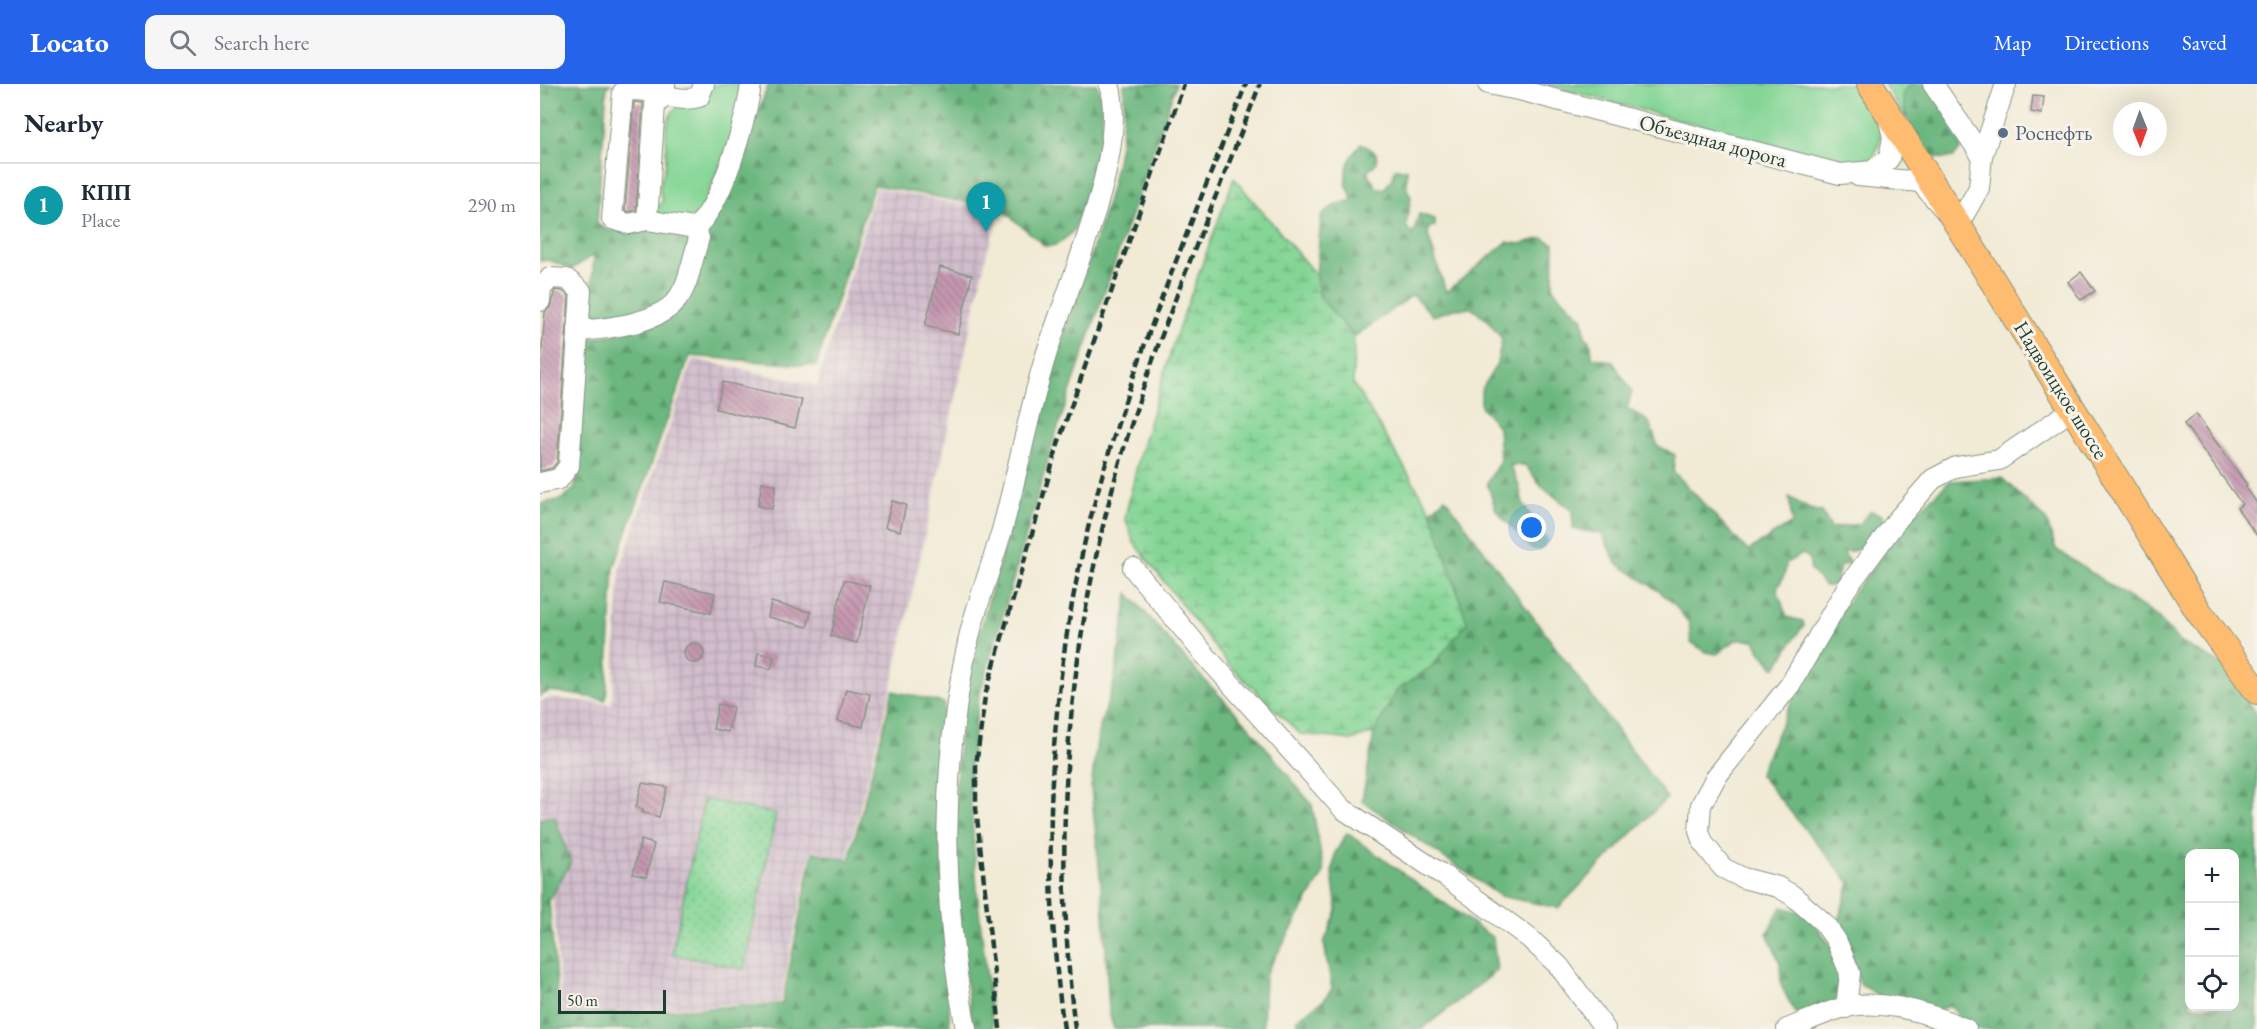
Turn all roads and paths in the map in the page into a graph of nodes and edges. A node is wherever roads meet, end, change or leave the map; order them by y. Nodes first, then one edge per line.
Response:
1 (704, 84) edge
2 (751, 84) edge
3 (1109, 84) edge
4 (1488, 84) edge
5 (1870, 84) edge
6 (1933, 84) edge
7 (2006, 84) edge
8 (665, 90) edge
9 (1887, 112) junction
10 (1982, 156) junction
11 (1840, 174) junction
12 (647, 220) junction
13 (1958, 225) junction
14 (694, 228) junction
15 (540, 301) edge
16 (578, 330) junction
17 (2073, 409) junction
18 (540, 483) edge
19 (1133, 568) dead end
20 (2257, 692) edge
21 (1846, 1008) junction
22 (966, 1029) edge
23 (1605, 1029) edge
24 (1787, 1029) edge
25 (1966, 1029) edge

1 - 8 street
2 - 14 street
3 - 22 street
4 - 11 street, Объездная дорога
5 - 9 main road, Надвоицкое шоссе
6 - 10 street
7 - 10 street
8 - 12 street
8 - 12 street
9 - 11 street, Объездная дорога
9 - 13 main road, Надвоицкое шоссе
10 - 13 street
11 - 13 street
12 - 14 street
13 - 17 main road, Надвоицкое шоссе
14 - 16 street
15 - 16 street
16 - 18 street
17 - 20 main road, Надвоицкое шоссе
17 - 21 street
19 - 23 street
21 - 24 street
21 - 25 street

